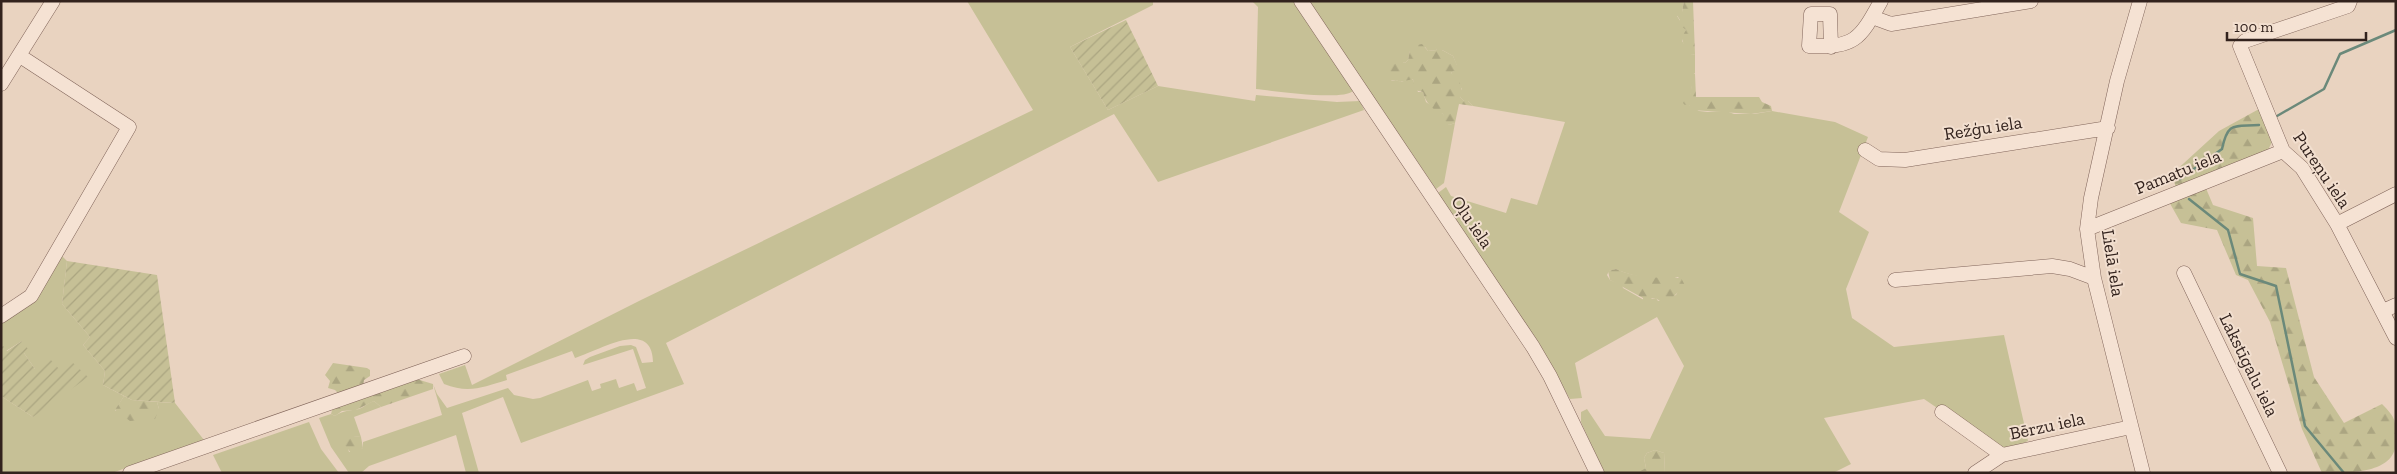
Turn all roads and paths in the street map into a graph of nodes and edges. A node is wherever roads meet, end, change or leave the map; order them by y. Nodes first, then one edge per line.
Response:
1 (53, 1) edge
2 (1301, 1) edge
3 (1881, 1) edge
4 (2031, 1) edge
5 (2140, 1) edge
6 (2349, 4) edge
7 (1872, 17) junction
8 (1831, 46) dead end
9 (20, 56) junction
10 (1, 84) edge
11 (2108, 128) junction
12 (1865, 150) dead end
13 (2283, 151) junction
14 (2396, 194) edge
15 (2337, 224) junction
16 (2087, 229) junction
17 (2184, 273) dead end
18 (2094, 278) junction
19 (1895, 280) dead end
20 (2396, 304) edge
21 (2383, 311) junction
22 (1, 316) edge
23 (2396, 338) edge
24 (464, 356) dead end
25 (1942, 412) dead end
26 (2131, 427) junction
27 (2002, 455) junction
28 (130, 473) edge
29 (1597, 473) edge
30 (1975, 473) edge
31 (2143, 473) edge
32 (2280, 473) edge

1 - 9 street
2 - 29 street, Oļu iela
3 - 7 street
4 - 7 street
5 - 11 street, Lielā iela
6 - 13 street, Pureņu iela
7 - 8 street
9 - 10 street
9 - 22 street
11 - 12 street, Režģu iela
11 - 16 street, Lielā iela
13 - 15 street, Pureņu iela
13 - 16 street, Pamatu iela
14 - 15 street
15 - 21 street, Pureņu iela
16 - 18 street, Lielā iela
17 - 32 street, Lakstīgalu iela
18 - 19 street
18 - 26 street, Lielā iela
20 - 21 street
21 - 23 street, Pureņu iela
24 - 28 street
25 - 27 street
26 - 27 street, Bērzu iela
26 - 31 street, Lielā iela
27 - 30 street, Bērzu iela

